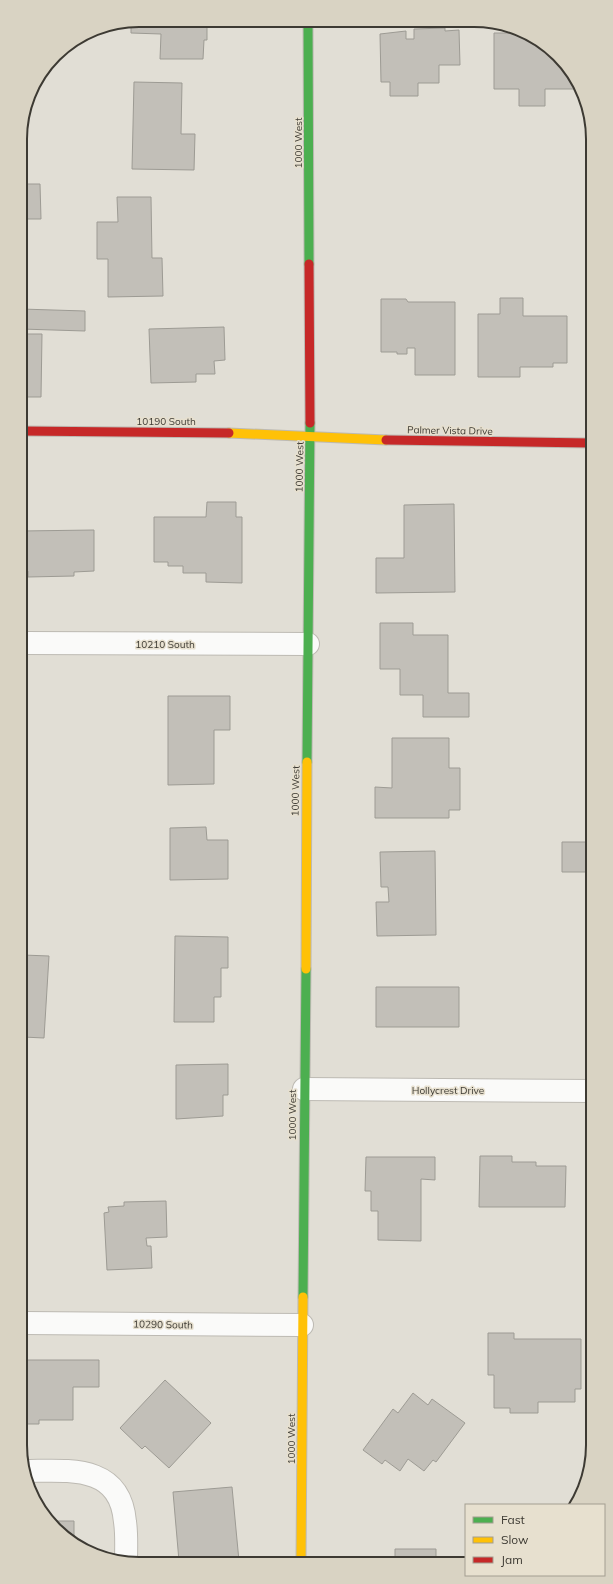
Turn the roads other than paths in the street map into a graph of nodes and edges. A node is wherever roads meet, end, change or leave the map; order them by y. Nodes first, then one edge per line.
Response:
1 (308, 27) edge
2 (27, 432) edge
3 (310, 437) junction
4 (586, 443) edge
5 (27, 643) edge
6 (308, 644) junction
7 (304, 1089) junction
8 (586, 1091) edge
9 (27, 1323) edge
10 (302, 1326) junction
11 (30, 1471) edge
12 (126, 1556) edge
13 (301, 1557) edge

1 - 3 street, 1000 West
2 - 3 street, 10190 South
3 - 4 street, Palmer Vista Drive
3 - 6 street, 1000 West
5 - 6 street, 10210 South
6 - 7 street, 1000 West
7 - 8 street, Hollycrest Drive
7 - 10 street, 1000 West
9 - 10 street, 10290 South
10 - 13 street, 1000 West
11 - 12 street

